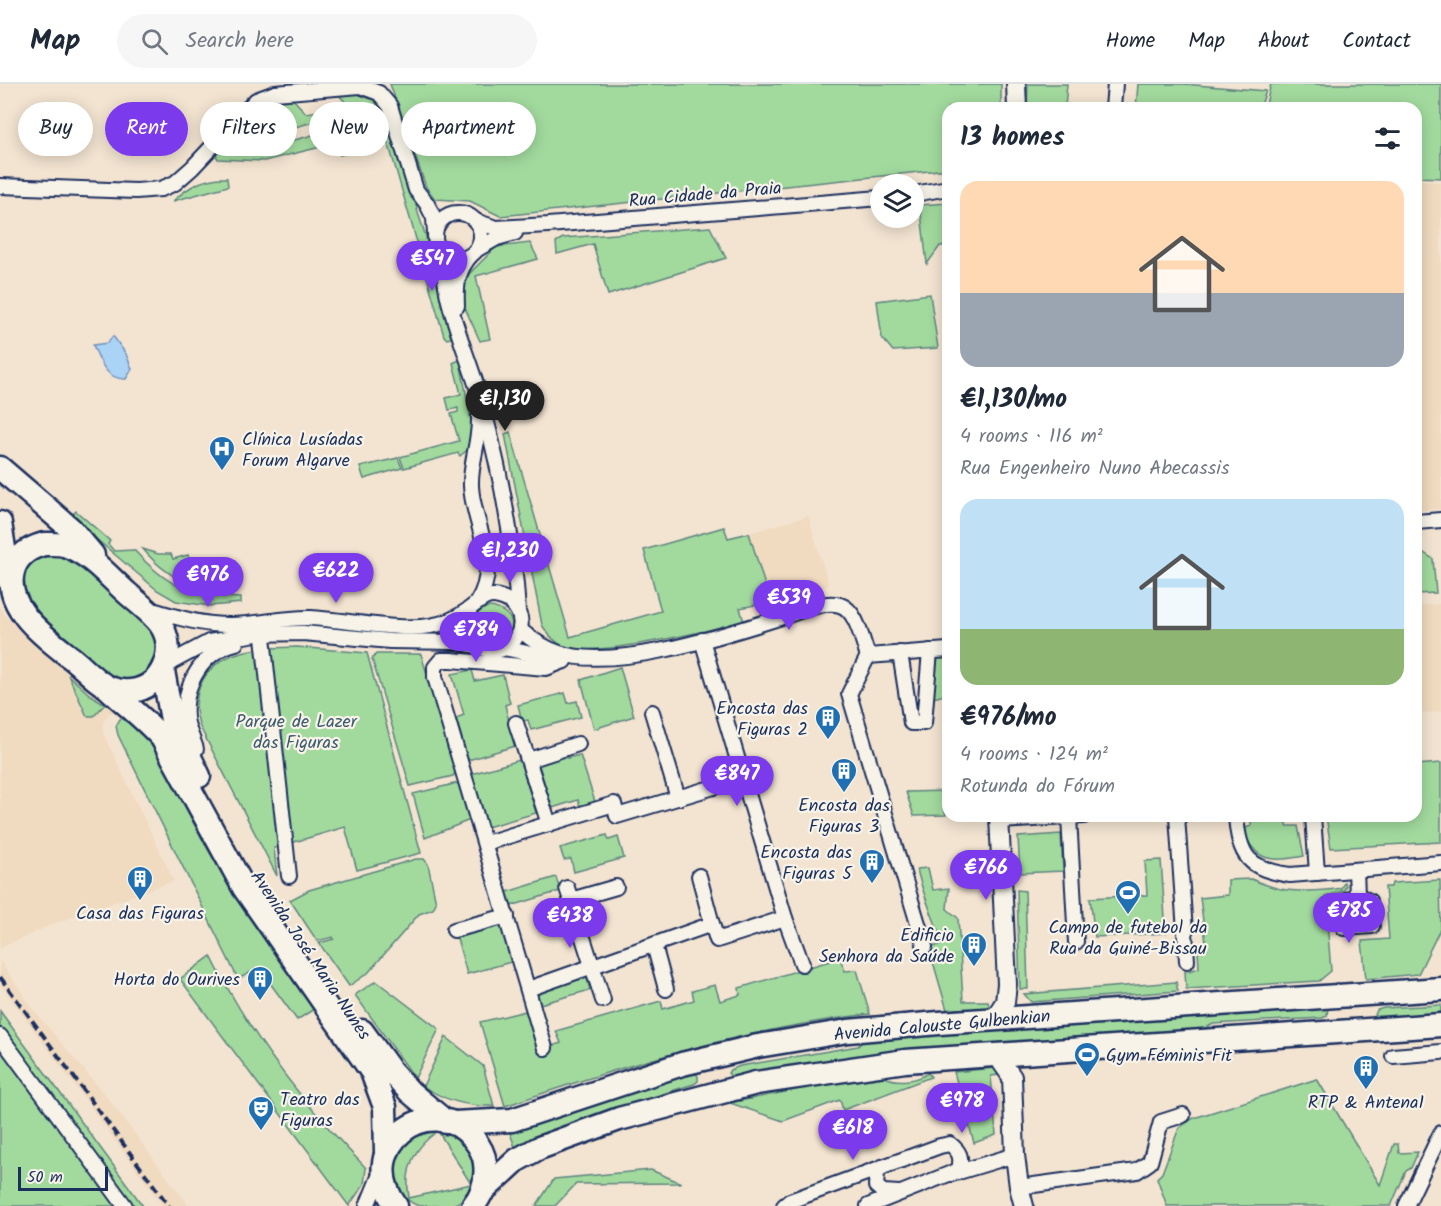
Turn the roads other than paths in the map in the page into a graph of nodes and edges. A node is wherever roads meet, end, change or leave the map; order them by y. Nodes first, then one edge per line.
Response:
1 (1115, 84) edge
2 (1016, 86) edge
3 (1015, 102) edge
4 (1114, 102) edge
5 (0, 186) edge
6 (942, 189) edge
7 (924, 193) edge
8 (924, 195) edge
9 (942, 196) edge
10 (870, 199) edge
11 (475, 222) junction
12 (533, 226) junction
13 (435, 233) junction
14 (438, 248) junction
15 (473, 252) junction
16 (458, 326) junction
17 (463, 344) junction
18 (0, 468) edge
19 (1441, 520) edge
20 (1422, 522) edge
21 (0, 523) edge
22 (100, 566) junction
23 (11, 591) junction
24 (473, 605) junction
25 (144, 607) junction
26 (518, 611) junction
27 (520, 630) junction
28 (267, 636) junction
29 (702, 640) junction
30 (483, 648) junction
31 (504, 648) junction
32 (942, 650) edge
33 (930, 651) junction
34 (900, 653) junction
35 (868, 656) junction
36 (599, 659) junction
37 (564, 661) junction
38 (164, 668) junction
39 (116, 695) junction
40 (652, 712) dead end
41 (516, 723) dead end
42 (578, 744) dead end
43 (529, 760) junction
44 (199, 775) junction
45 (744, 778) junction
46 (678, 798) junction
47 (999, 822) edge
48 (1069, 822) edge
49 (1177, 822) edge
50 (1236, 822) edge
51 (1313, 822) edge
52 (549, 824) junction
53 (486, 843) junction
54 (1441, 863) edge
55 (1356, 870) junction
56 (1317, 873) junction
57 (289, 876) dead end
58 (699, 876) dead end
59 (616, 887) dead end
60 (1357, 895) dead end
61 (507, 916) junction
62 (785, 918) junction
63 (712, 924) junction
64 (454, 930) dead end
65 (1076, 942) dead end
66 (654, 945) junction
67 (925, 947) dead end
68 (1187, 961) dead end
69 (802, 964) dead end
70 (593, 967) junction
71 (1007, 984) junction
72 (528, 989) junction
73 (666, 989) dead end
74 (1441, 989) edge
75 (1327, 997) junction
76 (1441, 998) edge
77 (603, 1000) dead end
78 (1024, 1018) junction
79 (994, 1019) junction
80 (1441, 1025) edge
81 (1390, 1028) junction
82 (848, 1031) junction
83 (0, 1036) edge
84 (1185, 1042) junction
85 (545, 1048) dead end
86 (1441, 1052) edge
87 (1025, 1053) junction
88 (996, 1054) junction
89 (1393, 1056) dead end
90 (682, 1064) junction
91 (1012, 1077) junction
92 (756, 1083) junction
93 (1184, 1115) dead end
94 (619, 1119) junction
95 (450, 1122) junction
96 (1441, 1133) edge
97 (1015, 1155) junction
98 (384, 1160) junction
99 (882, 1167) junction
100 (950, 1175) junction
101 (856, 1177) junction
102 (1019, 1187) junction
103 (903, 1194) junction
104 (477, 1199) edge
105 (125, 1206) edge
106 (367, 1206) edge
107 (396, 1206) edge
108 (784, 1206) edge
109 (867, 1206) edge
110 (1024, 1206) edge
111 (1406, 1206) edge

1 - 4 street
2 - 3 street
5 - 13 street
6 - 7 street
8 - 9 street
10 - 12 street, Rua Cidade da Praia
11 - 12 street
11 - 13 street
11 - 15 street
12 - 15 street
13 - 14 street
14 - 15 street
14 - 16 street
15 - 16 street
16 - 17 street
17 - 24 street
17 - 26 street
18 - 22 main road
19 - 20 street
21 - 23 main road
22 - 23 main road
22 - 25 main road, Avenida José Maria Nunes
23 - 39 main road, Avenida José Maria Nunes
24 - 25 street
24 - 26 street
24 - 30 street
25 - 38 main road, Avenida José Maria Nunes
26 - 27 street
27 - 31 street
27 - 36 street
28 - 30 street
28 - 38 street
28 - 44 street
28 - 57 street
29 - 35 street
29 - 36 street
29 - 45 street
30 - 31 street
31 - 37 street
32 - 33 street
33 - 34 street
33 - 34 street
34 - 35 street
35 - 67 street
36 - 37 street
37 - 53 street
38 - 39 main road
38 - 44 main road, Avenida José Maria Nunes
39 - 98 main road, Avenida José Maria Nunes
40 - 46 street
41 - 43 street
42 - 43 street
43 - 52 street
44 - 95 main road, Avenida José Maria Nunes
45 - 46 street
45 - 62 street
46 - 52 street
47 - 71 street
48 - 65 street
49 - 68 street
50 - 56 street
51 - 56 street
52 - 53 street
53 - 61 street
54 - 55 street
55 - 56 street
55 - 60 street
58 - 63 street
59 - 70 street
61 - 64 street
61 - 72 street
62 - 63 street
62 - 69 street
63 - 66 street
66 - 70 street
66 - 73 street
70 - 72 street
70 - 77 street
71 - 78 street
71 - 79 street
72 - 85 street
74 - 75 main road, Avenida Calouste Gulbenkian
75 - 78 main road, Avenida Calouste Gulbenkian
75 - 84 main road
76 - 81 main road
78 - 79 main road, Avenida Calouste Gulbenkian
79 - 82 main road, Avenida Calouste Gulbenkian
80 - 81 main road, Avenida Calouste Gulbenkian
81 - 84 main road, Avenida Calouste Gulbenkian
82 - 90 main road, Avenida Calouste Gulbenkian
82 - 92 main road
83 - 105 street
84 - 87 main road, Avenida Calouste Gulbenkian
86 - 89 street
87 - 88 main road, Avenida Calouste Gulbenkian
87 - 91 street
88 - 91 street
88 - 92 main road, Avenida Calouste Gulbenkian
90 - 94 main road
90 - 95 main road, Avenida Calouste Gulbenkian
91 - 97 street
92 - 94 main road, Avenida Calouste Gulbenkian
93 - 102 street
94 - 104 main road, Avenida Calouste Gulbenkian
95 - 98 main road, Avenida Calouste Gulbenkian
95 - 104 main road, Avenida José Maria Nunes
96 - 111 street
97 - 100 street
97 - 102 street
98 - 106 street
98 - 107 main road, Avenida José Maria Nunes
99 - 100 street
99 - 101 street
99 - 103 street
100 - 103 street
101 - 108 street
101 - 109 street
102 - 110 street
103 - 109 street

